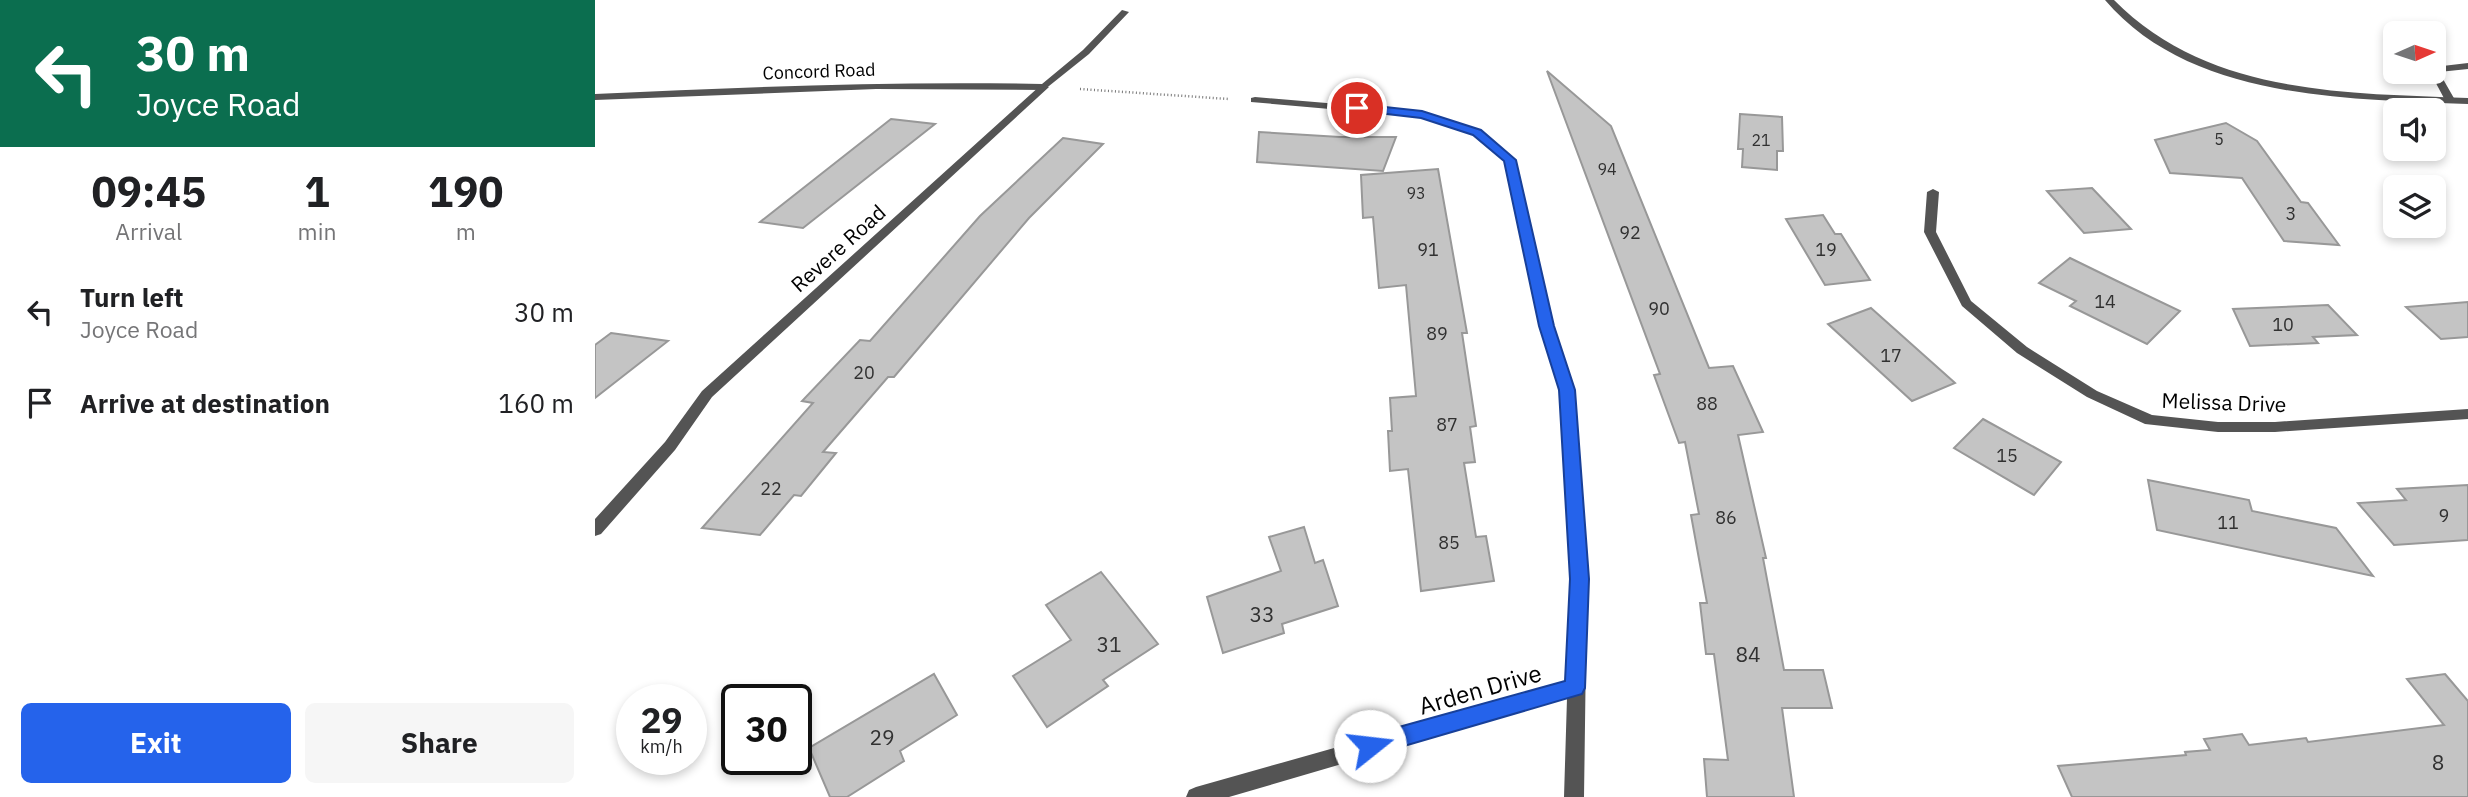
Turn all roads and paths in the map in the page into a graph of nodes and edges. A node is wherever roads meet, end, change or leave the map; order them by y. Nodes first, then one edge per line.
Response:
1 (2109, 0) edge
2 (1125, 12) dead end
3 (2468, 66) edge
4 (2447, 68) edge
5 (2441, 84) edge
6 (1044, 87) junction
7 (595, 97) edge
8 (1255, 100) joint
9 (2450, 100) junction
10 (2468, 100) edge
11 (1933, 192) dead end
12 (2468, 414) edge
13 (595, 530) edge
14 (1575, 688) junction
15 (1196, 797) edge
16 (1574, 797) edge

1 - 9 street
2 - 6 street, Revere Road
3 - 4 street
5 - 9 street
6 - 7 street, Concord Road
6 - 8 path
6 - 13 street, Revere Road
8 - 14 street
9 - 10 street
11 - 12 street, Melissa Drive
14 - 15 street, Arden Drive
14 - 16 street

